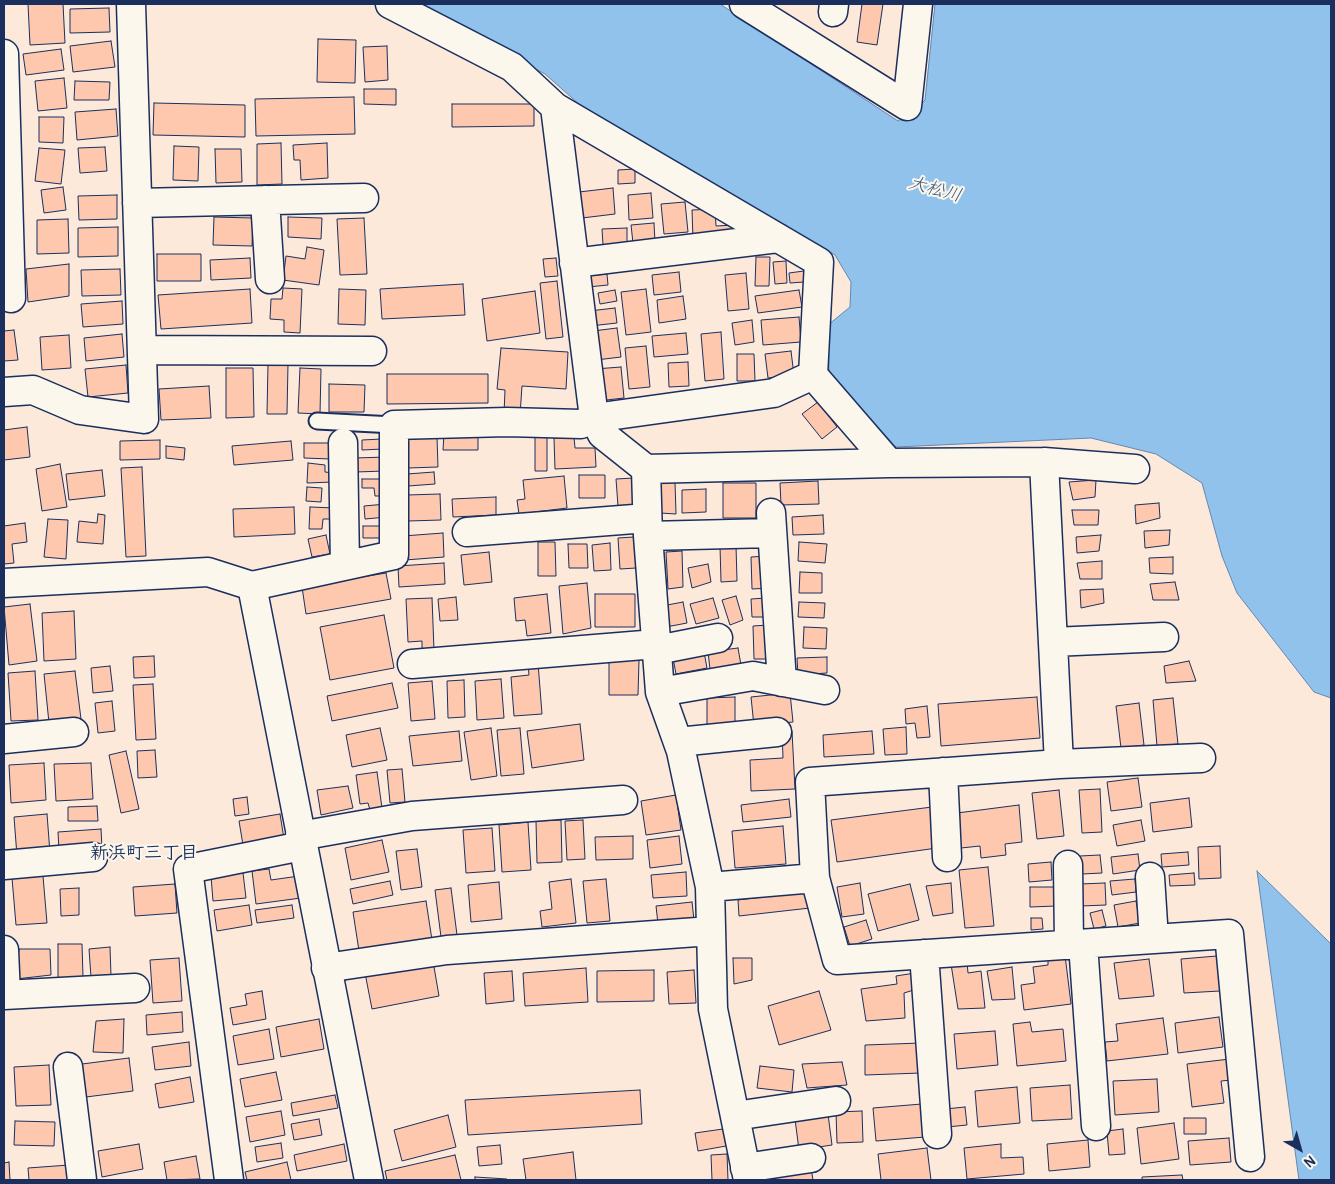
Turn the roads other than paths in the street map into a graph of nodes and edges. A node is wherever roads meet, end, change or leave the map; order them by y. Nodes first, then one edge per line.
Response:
1 (130, 4) edge
2 (390, 4) edge
3 (744, 4) edge
4 (918, 4) edge
5 (4, 54) edge
6 (554, 107) junction
7 (4, 108) edge
8 (364, 198) dead end
9 (265, 200) junction
10 (137, 202) junction
11 (778, 238) junction
12 (7, 258) edge
13 (574, 263) junction
14 (270, 279) dead end
15 (11, 298) dead end
16 (142, 350) junction
17 (372, 351) dead end
18 (813, 375) junction
19 (4, 392) edge
20 (594, 418) junction
21 (317, 421) dead end
22 (394, 425) junction
23 (344, 443) dead end
24 (1044, 462) junction
25 (889, 463) junction
26 (646, 469) junction
27 (1135, 469) dead end
28 (648, 527) junction
29 (467, 532) dead end
30 (346, 565) junction
31 (4, 583) edge
32 (252, 586) junction
33 (1164, 637) dead end
34 (718, 638) dead end
35 (1053, 642) junction
36 (656, 648) junction
37 (412, 664) dead end
38 (782, 682) junction
39 (825, 690) dead end
40 (660, 692) junction
41 (74, 732) dead end
42 (777, 732) dead end
43 (4, 739) edge
44 (678, 742) junction
45 (1201, 758) dead end
46 (1059, 764) junction
47 (943, 772) junction
48 (623, 800) dead end
49 (301, 841) junction
50 (947, 856) dead end
51 (93, 858) dead end
52 (4, 865) edge
53 (1068, 866) dead end
54 (1150, 877) dead end
55 (815, 878) junction
56 (710, 887) junction
57 (711, 931) junction
58 (1154, 939) junction
59 (1076, 944) junction
60 (4, 950) edge
61 (924, 954) junction
62 (326, 968) junction
63 (135, 988) dead end
64 (5, 995) edge
65 (68, 1067) dead end
66 (836, 1101) dead end
67 (734, 1116) junction
68 (1096, 1126) dead end
69 (937, 1134) dead end
70 (1250, 1157) dead end
71 (811, 1158) dead end
72 (746, 1174) edge
73 (82, 1180) edge
74 (229, 1180) edge
75 (368, 1180) edge

1 - 10 street
2 - 6 street
3 - 4 street
5 - 7 street
6 - 11 street
6 - 13 street
7 - 12 street
8 - 9 street
9 - 10 street
9 - 14 street
10 - 16 street
11 - 13 street
11 - 18 street
12 - 15 street
13 - 20 street
16 - 17 street
16 - 19 street
18 - 20 street
18 - 25 street
20 - 22 street
20 - 26 street
21 - 22 lane
22 - 30 street
23 - 30 street
24 - 25 street
24 - 27 street
24 - 35 street
25 - 26 street
26 - 28 street
28 - 29 street
28 - 36 street
28 - 38 street
30 - 32 street
31 - 32 street
32 - 49 street
33 - 35 street
34 - 36 street
35 - 46 street
36 - 37 street
36 - 40 street
38 - 39 street
38 - 40 street
40 - 44 street
41 - 43 street
42 - 44 street
44 - 56 street
45 - 46 street
46 - 47 street
47 - 50 street
47 - 55 street
48 - 49 street
49 - 62 street
49 - 74 street
51 - 52 street
53 - 59 street
54 - 58 street
55 - 56 street
55 - 61 street
56 - 57 street
57 - 62 street
57 - 67 street
58 - 59 street
58 - 70 street
59 - 61 street
59 - 68 street
60 - 64 street
61 - 69 street
62 - 75 street
63 - 64 street
65 - 73 street
66 - 67 street
67 - 72 street
71 - 72 street

